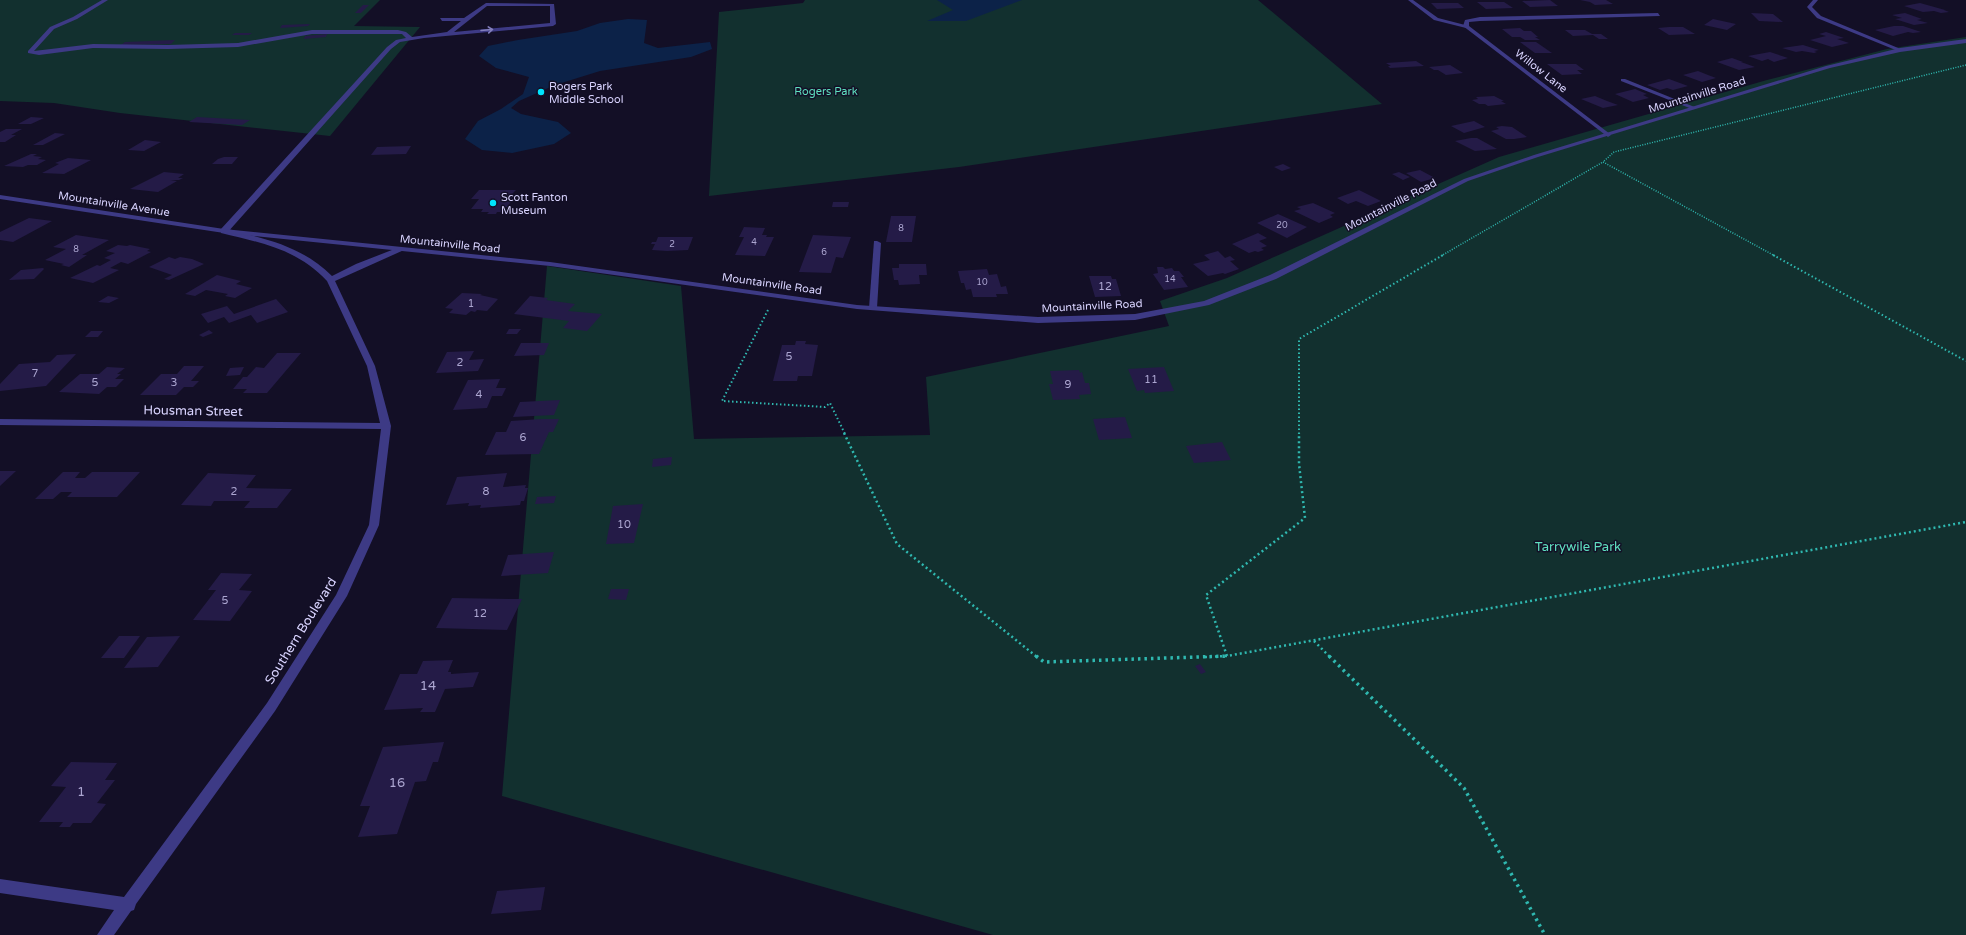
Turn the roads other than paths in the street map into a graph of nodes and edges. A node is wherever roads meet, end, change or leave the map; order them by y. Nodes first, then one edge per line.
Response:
1 (106, 0) edge
2 (1410, 0) edge
3 (1816, 0) edge
4 (1658, 15) dead end
5 (442, 19) dead end
6 (466, 20) junction
7 (1467, 24) junction
8 (449, 33) junction
9 (410, 38) junction
10 (1966, 41) edge
11 (1900, 50) junction
12 (1623, 80) dead end
13 (1694, 108) junction
14 (1608, 135) junction
15 (0, 197) edge
16 (224, 231) junction
17 (877, 243) dead end
18 (400, 250) junction
19 (332, 280) junction
20 (873, 308) junction
21 (0, 422) edge
22 (386, 426) junction
23 (0, 886) edge
24 (129, 905) junction
25 (105, 935) edge

1 - 9 street
2 - 7 street
3 - 11 street
4 - 7 street
5 - 6 street
6 - 8 street
8 -> 6 street
7 - 14 street, Willow Lane
8 - 9 street
9 - 16 street
10 - 11 street, Mountainville Road
11 - 13 street, Mountainville Road
12 - 13 street
13 - 14 street, Mountainville Road
14 - 20 street, Mountainville Road
15 - 16 street, Mountainville Avenue
16 - 18 street, Mountainville Road
16 - 19 street, Southern Boulevard
17 - 20 street
18 - 19 street
18 - 20 street, Mountainville Road
19 - 22 street, Southern Boulevard
21 - 22 street, Housman Street
22 - 24 street, Southern Boulevard
23 - 24 street
24 - 25 street, Southern Boulevard

